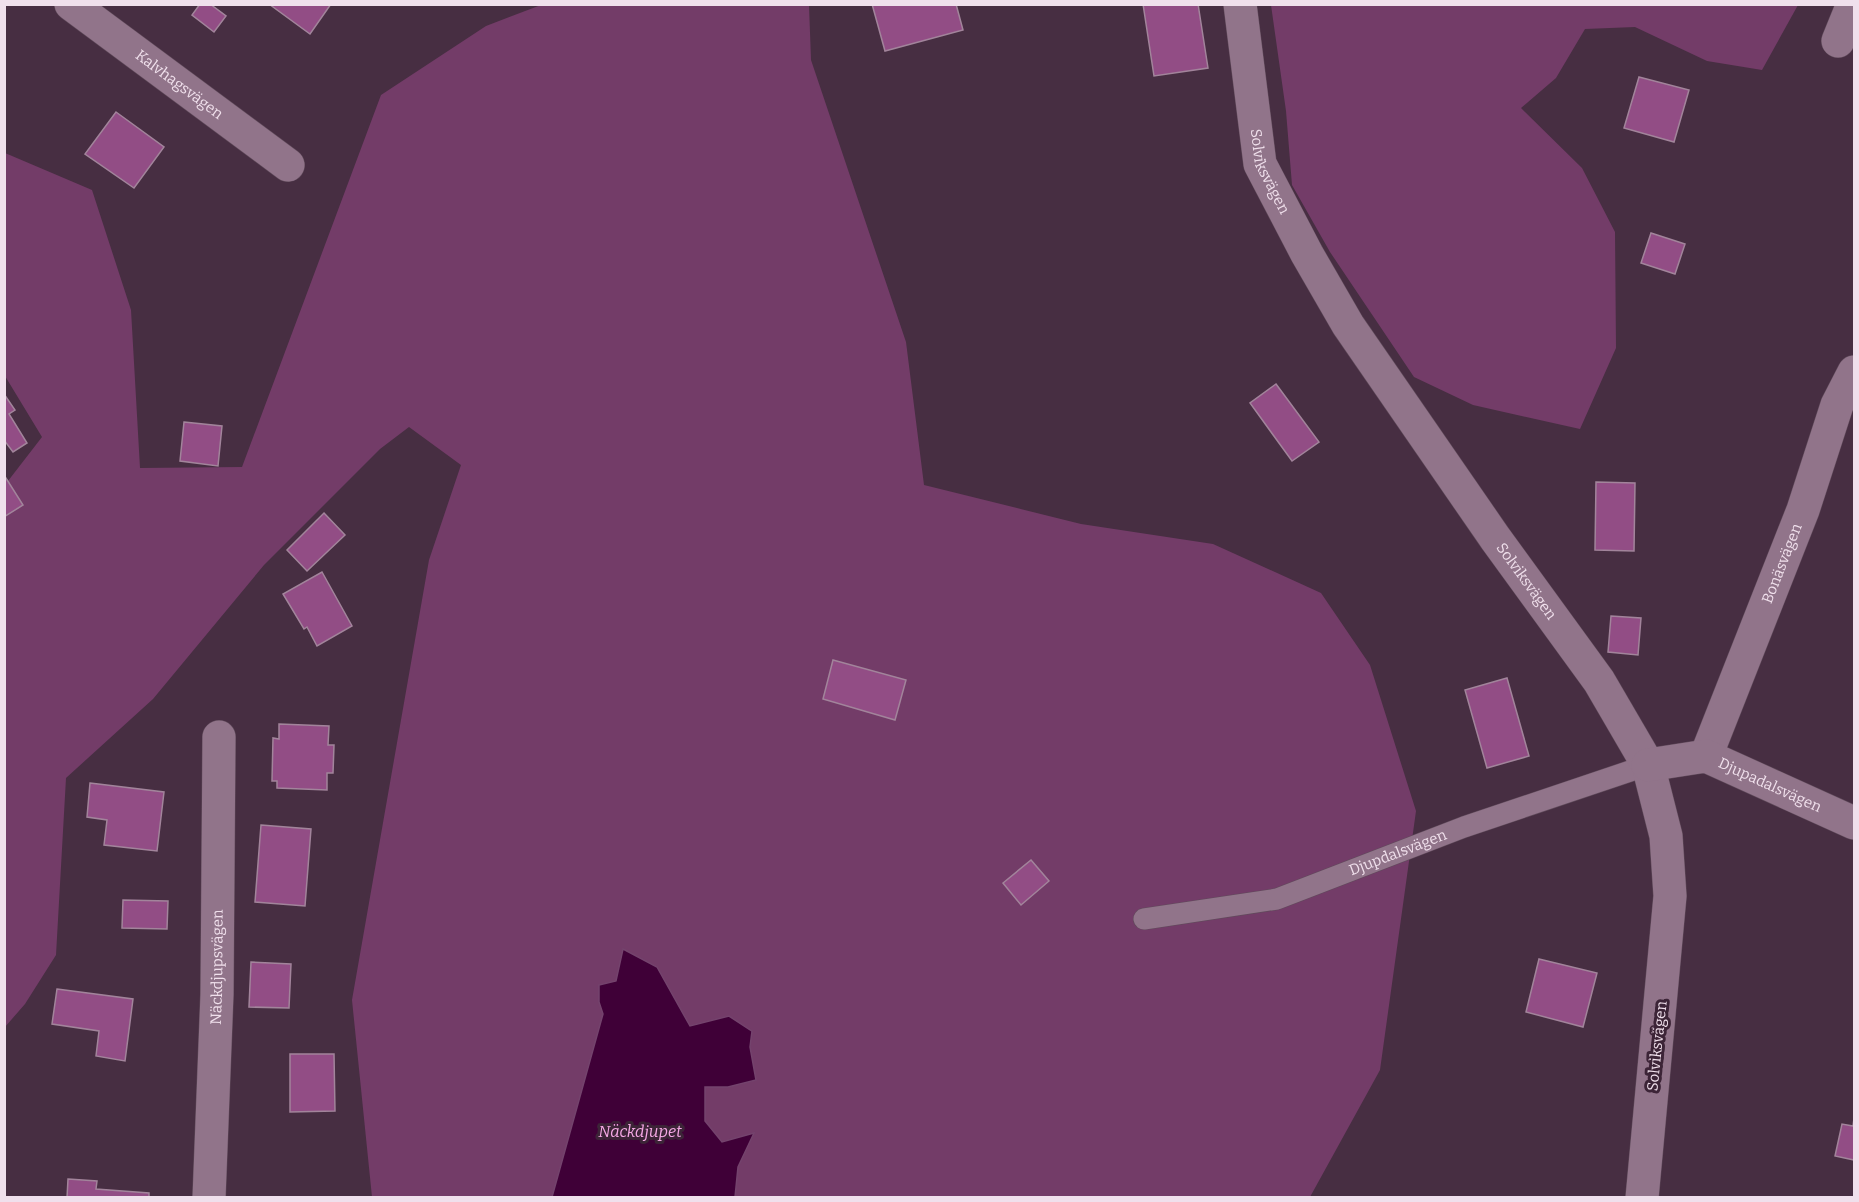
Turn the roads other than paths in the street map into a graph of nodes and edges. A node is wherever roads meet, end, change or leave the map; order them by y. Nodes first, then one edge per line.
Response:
1 (71, 4) edge
2 (1240, 4) edge
3 (1853, 4) edge
4 (1838, 41) dead end
5 (288, 165) dead end
6 (1854, 372) edge
7 (219, 737) dead end
8 (1707, 756) junction
9 (1648, 765) junction
10 (1854, 823) edge
11 (1144, 919) dead end
12 (209, 1197) edge
13 (1642, 1197) edge

1 - 5 street, Kalvhagsvägen
2 - 9 street, Solviksvägen
3 - 4 street
6 - 8 street, Bonäsvägen
7 - 12 street, Näckdjupsvägen
8 - 9 street, Djupadalsvägen
8 - 10 street, Djupadalsvägen
9 - 11 lane, Djupdalsvägen
9 - 13 street, Solviksvägen

